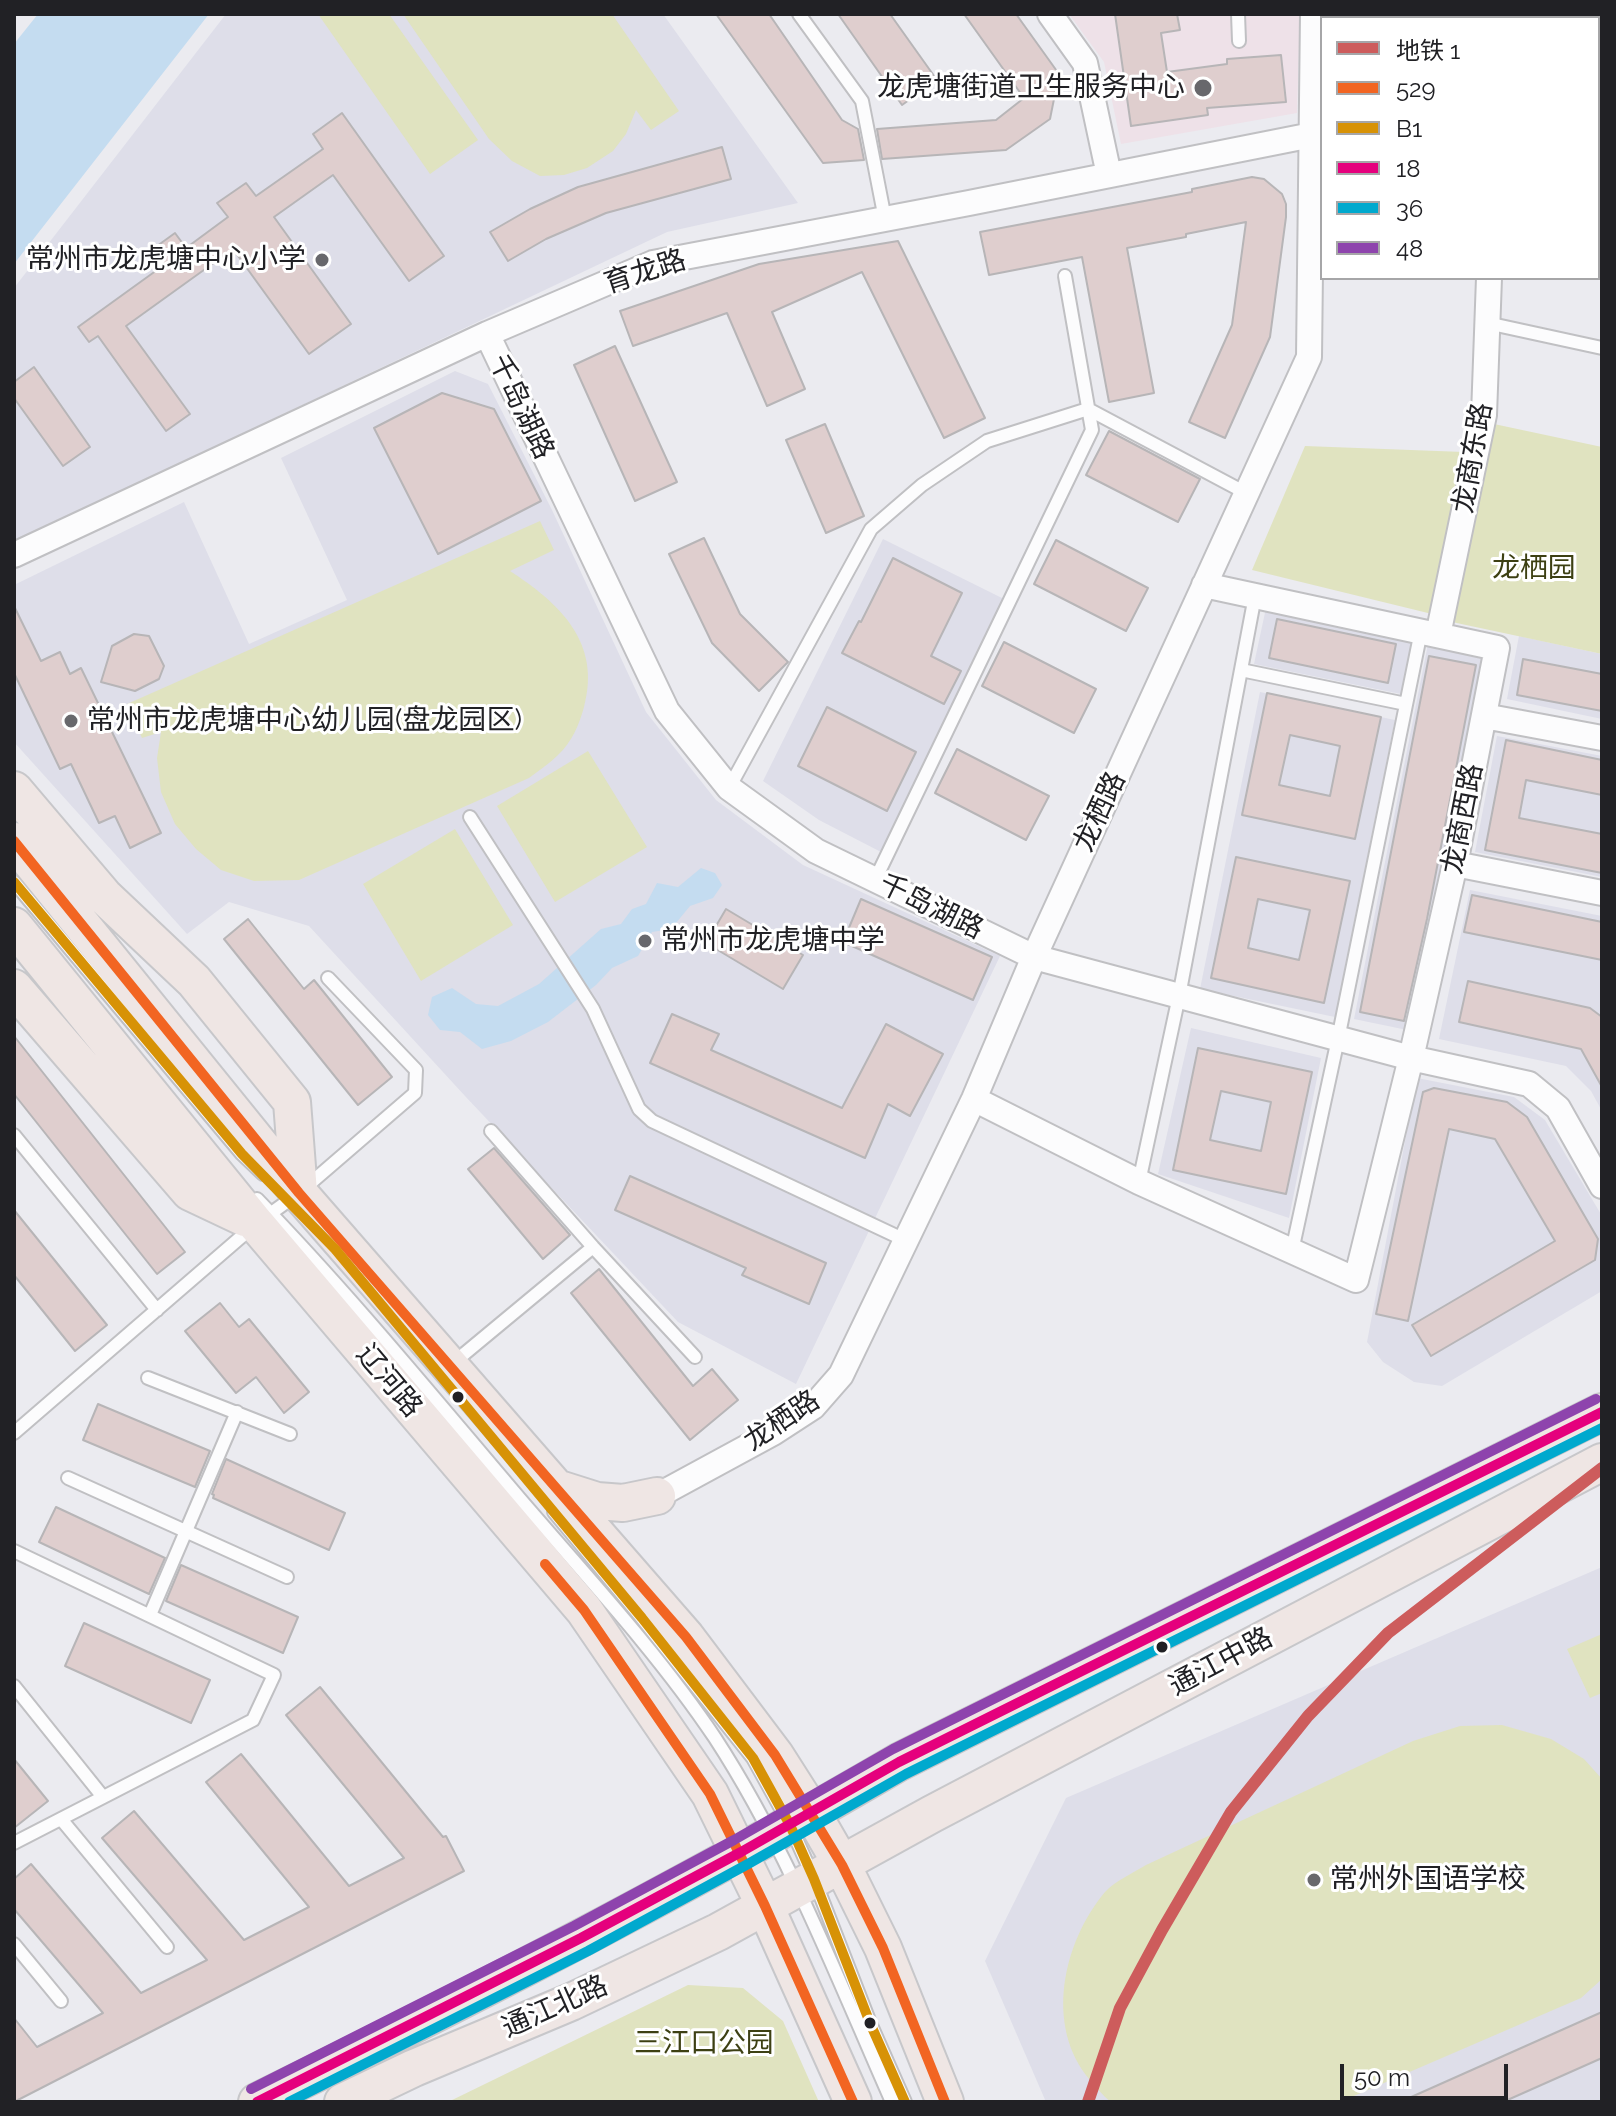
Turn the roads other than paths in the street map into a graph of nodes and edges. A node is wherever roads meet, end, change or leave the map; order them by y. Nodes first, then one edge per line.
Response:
1 (799, 14) edge
2 (1050, 14) edge
3 (1238, 14) edge
4 (1313, 14) edge
5 (1239, 41) dead end
6 (1317, 135) edge
7 (1109, 175) junction
8 (885, 219) junction
9 (1065, 276) dead end
10 (1489, 280) edge
11 (1487, 323) junction
12 (487, 334) junction
13 (1602, 348) edge
14 (1088, 409) junction
15 (1246, 493) junction
16 (14, 555) edge
17 (1204, 585) junction
18 (1255, 596) junction
19 (1430, 633) junction
20 (1241, 670) junction
21 (1406, 704) junction
22 (1484, 716) junction
23 (1602, 738) edge
24 (729, 788) junction
25 (14, 790) edge
26 (470, 817) dead end
27 (14, 841) edge
28 (1455, 864) junction
29 (875, 880) junction
30 (14, 882) edge
31 (1602, 893) edge
32 (14, 926) edge
33 (1034, 957) junction
34 (328, 978) dead end
35 (14, 988) edge
36 (1179, 996) junction
37 (1338, 1039) junction
38 (1411, 1058) junction
39 (974, 1099) junction
40 (180, 1110) dead end
41 (491, 1131) dead end
42 (14, 1135) edge
43 (209, 1146) dead end
44 (1139, 1182) junction
45 (1602, 1186) edge
46 (273, 1204) junction
47 (907, 1241) junction
48 (593, 1247) junction
49 (1292, 1251) junction
50 (157, 1310) junction
51 (695, 1357) dead end
52 (450, 1366) junction
53 (148, 1378) dead end
54 (237, 1412) junction
55 (1602, 1412) edge
56 (14, 1433) edge
57 (290, 1434) dead end
58 (1602, 1462) edge
59 (68, 1478) dead end
60 (556, 1488) junction
61 (657, 1496) junction
62 (186, 1531) junction
63 (14, 1551) edge
64 (287, 1577) dead end
65 (636, 1581) junction
66 (150, 1615) junction
67 (14, 1686) edge
68 (103, 1797) junction
69 (61, 1819) junction
70 (791, 1825) junction
71 (14, 1843) edge
72 (740, 1853) junction
73 (817, 1877) junction
74 (765, 1906) junction
75 (14, 1944) edge
76 (167, 1947) dead end
77 (61, 2001) dead end
78 (257, 2102) edge
79 (343, 2102) edge
80 (853, 2102) edge
81 (892, 2102) edge
82 (905, 2102) edge
83 (945, 2102) edge

1 - 8 lane
2 - 7 street
3 - 5 lane
4 - 6 street, 龙栖路
6 - 7 street, 育龙路
6 - 15 street, 龙栖路
7 - 8 street, 育龙路
8 - 12 street, 育龙路
9 - 14 lane
10 - 11 street, 龙商东路
11 - 13 lane
11 - 19 street, 龙商东路
12 - 16 street, 育龙路
12 - 24 street, 千岛湖路
14 - 15 lane
14 - 24 lane
14 - 29 lane
15 - 17 street, 龙栖路
17 - 18 street, 龙商西路
17 - 33 street, 龙栖路
18 - 19 street, 龙商西路
18 - 20 lane
19 - 21 lane
19 - 22 street, 龙商西路
20 - 21 lane
20 - 36 lane
21 - 37 lane
22 - 23 street
22 - 28 street, 龙商西路
24 - 29 street, 千岛湖路
25 - 46 main road
26 - 47 lane
27 - 46 main road, 辽河路
28 - 31 street
28 - 38 street, 龙商西路
29 - 33 street, 千岛湖路
30 - 46 lane
32 - 46 main road, 辽河路
33 - 36 street, 千岛湖路
33 - 39 street, 龙栖路
34 - 46 lane
35 - 46 main road
36 - 37 street, 千岛湖路
36 - 44 lane
37 - 38 street, 千岛湖路
37 - 49 lane
38 - 45 street, 千岛湖路
38 - 49 street, 龙商西路
39 - 44 street
39 - 47 street, 龙栖路
40 - 43 lane
41 - 48 lane
42 - 50 lane
44 - 49 street
46 - 50 lane
46 - 52 main road, 辽河路
46 - 70 lane
46 - 70 lane
46 - 72 main road, 辽河路
47 - 61 street, 龙栖路
48 - 51 lane
48 - 52 lane
50 - 56 lane
52 - 60 main road, 辽河路
53 - 54 lane
54 - 57 lane
54 - 62 lane
55 - 70 main road, 通江中路
58 - 73 main road, 通江中路
59 - 62 lane
60 - 61 main road
60 - 65 main road, 辽河路
61 - 65 main road
62 - 64 lane
62 - 66 lane
63 - 66 lane
65 - 70 main road, 辽河路
66 - 68 lane
67 - 68 lane
68 - 69 lane
69 - 71 lane
69 - 76 lane
70 - 72 main road, 通江中路
70 - 73 main road, 辽河路
70 - 73 lane
72 - 74 main road, 辽河路
72 - 78 main road, 通江北路
73 - 74 main road, 通江中路
73 - 81 lane
73 - 82 lane
73 - 83 main road
74 - 79 main road, 通江北路
74 - 80 main road
75 - 77 lane

